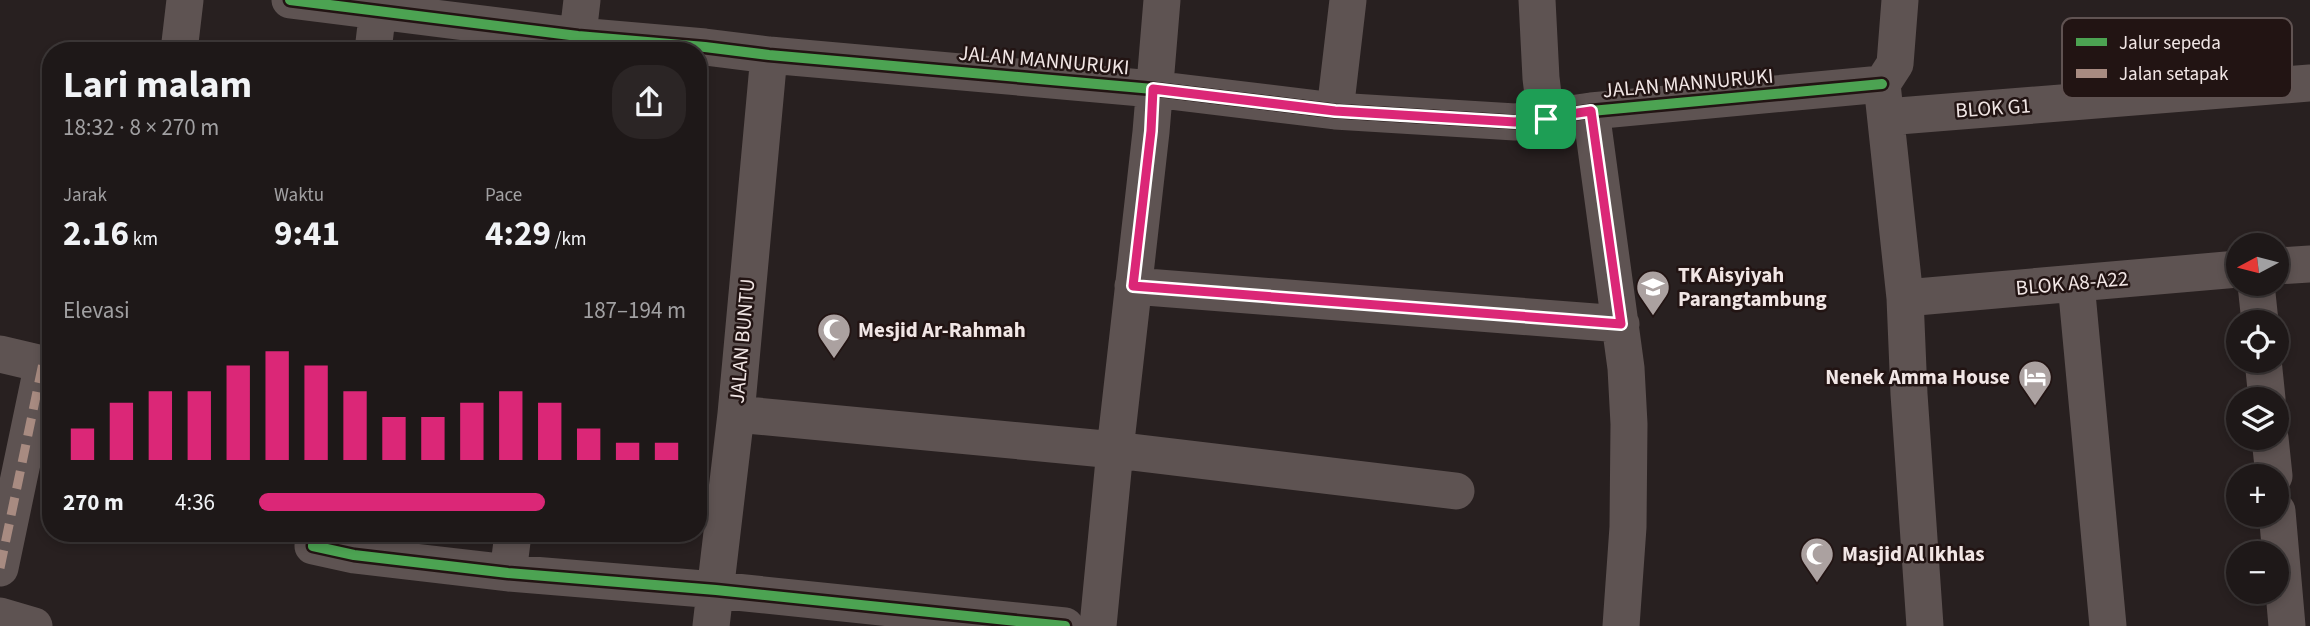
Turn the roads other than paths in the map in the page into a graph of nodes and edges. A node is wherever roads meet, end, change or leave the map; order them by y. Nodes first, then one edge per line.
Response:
1 (185, 0) edge
2 (290, 0) edge
3 (582, 0) edge
4 (1163, 0) edge
5 (1348, 0) edge
6 (1536, 0) edge
7 (1900, 0) edge
8 (378, 6) edge
9 (180, 42) edge
10 (374, 42) edge
11 (572, 42) edge
12 (577, 42) edge
13 (707, 47) edge
14 (769, 55) junction
15 (2310, 83) edge
16 (2292, 84) edge
17 (1153, 89) junction
18 (2062, 93) edge
19 (1884, 100) junction
20 (1335, 111) junction
21 (1591, 111) junction
22 (1546, 119) junction
23 (2310, 264) edge
24 (2289, 265) edge
25 (2226, 270) edge
26 (2076, 283) junction
27 (1133, 286) junction
28 (1905, 298) junction
29 (1621, 324) junction
30 (0, 354) edge
31 (42, 363) edge
32 (42, 386) edge
33 (736, 414) junction
34 (1115, 450) junction
35 (1457, 491) dead end
36 (2278, 527) edge
37 (313, 542) edge
38 (512, 542) edge
39 (0, 568) edge
40 (508, 573) junction
41 (716, 590) junction
42 (0, 616) edge
43 (34, 626) edge
44 (711, 626) edge
45 (1065, 626) edge
46 (1098, 626) edge
47 (1621, 626) edge
48 (1925, 626) edge
49 (2108, 626) edge
50 (2287, 626) edge

1 - 9 street
2 - 8 street, JALAN MANNURUKI
3 - 12 street
4 - 17 street
5 - 20 street
6 - 22 street
7 - 19 street
8 - 10 street
8 - 11 street, JALAN MANNURUKI
13 - 14 street, JALAN MANNURUKI
14 - 17 street, JALAN MANNURUKI
14 - 33 street, JALAN BUNTU
15 - 16 street, BLOK G1
17 - 20 street, JALAN MANNURUKI
17 - 27 street
18 - 19 street, BLOK G1
19 - 21 street, JALAN MANNURUKI
19 - 28 street
20 - 22 street, JALAN MANNURUKI
21 - 22 street, JALAN MANNURUKI
21 - 29 street
23 - 24 street
25 - 26 street, BLOK A8-A22
26 - 28 street, BLOK A8-A22
26 - 49 street
27 - 29 street
27 - 34 street
28 - 48 street
29 - 47 street
30 - 31 street
32 - 39 street
33 - 34 street
33 - 41 street, JALAN BUNTU
34 - 35 street
34 - 46 street
36 - 50 street
37 - 40 street
38 - 40 street
40 - 41 street
41 - 44 street, JALAN BUNTU
41 - 45 street
42 - 43 street

